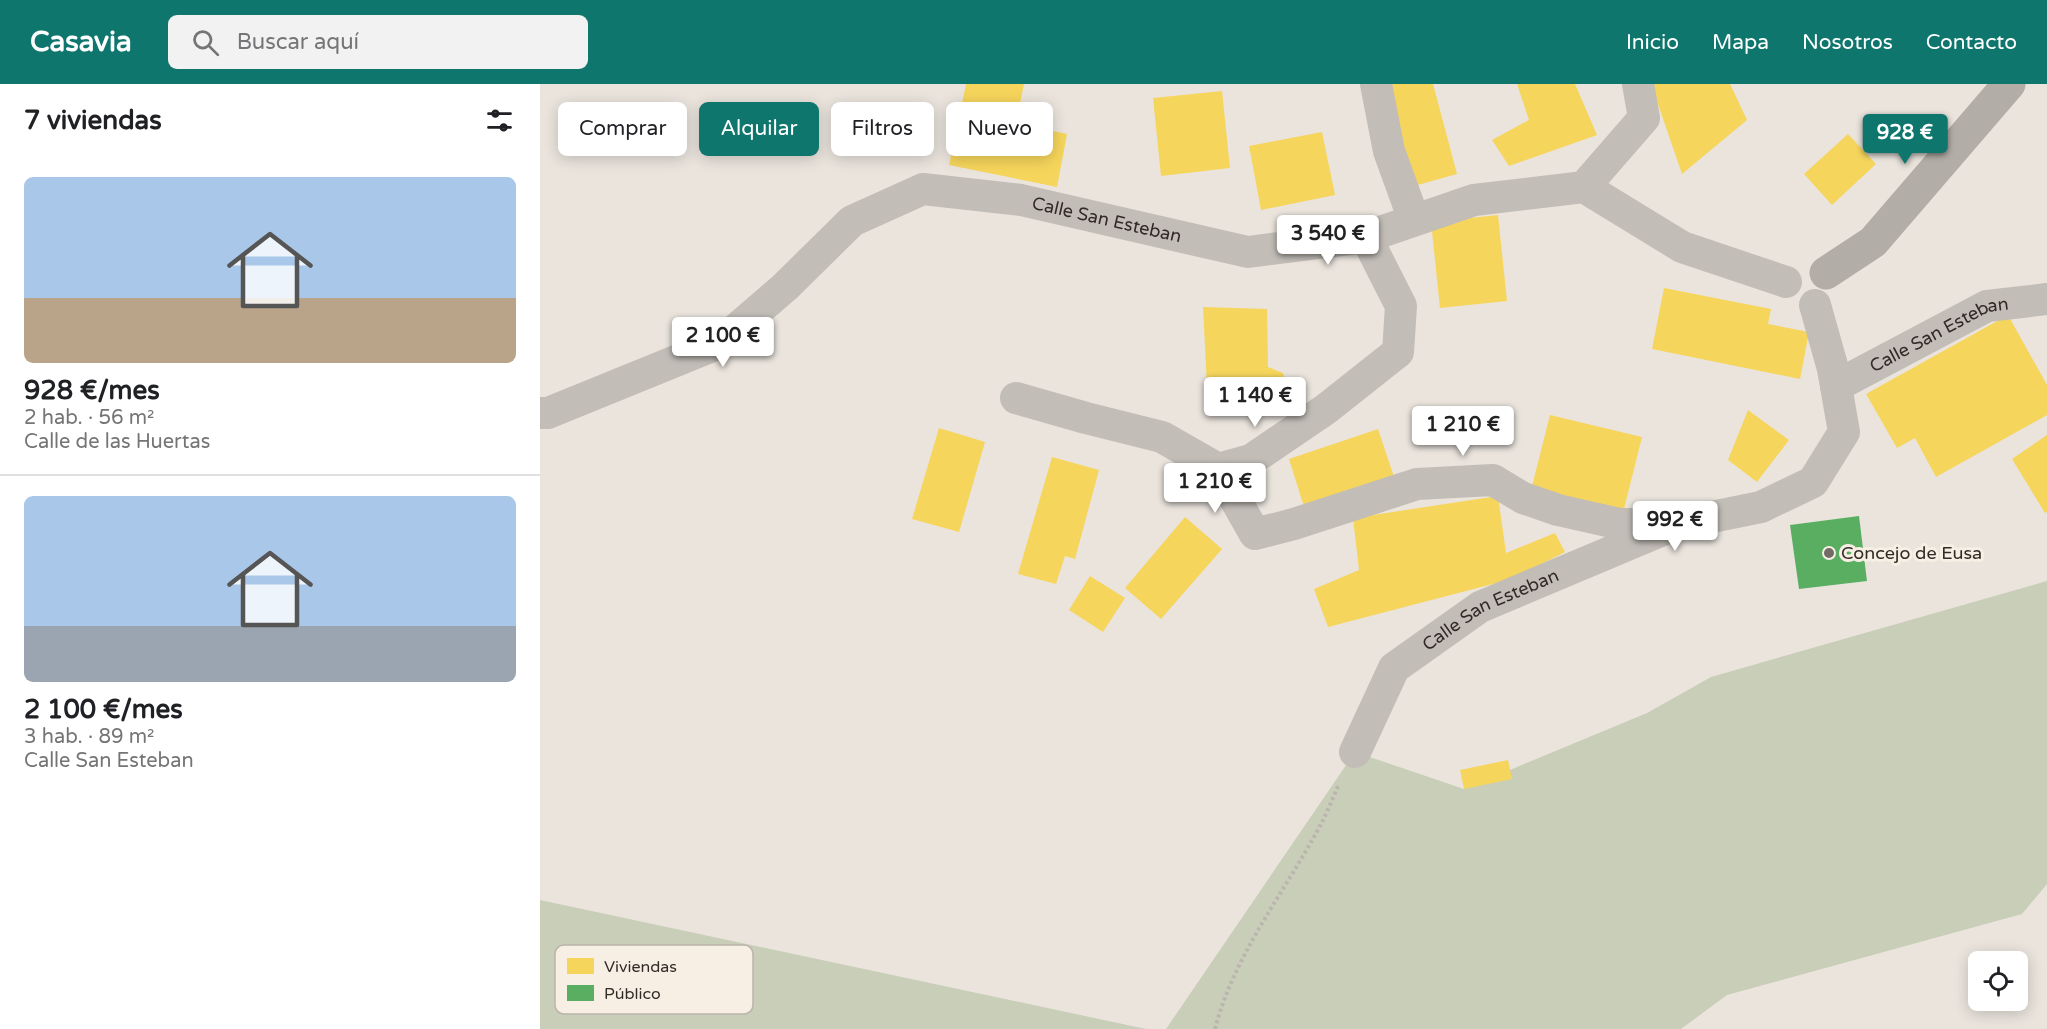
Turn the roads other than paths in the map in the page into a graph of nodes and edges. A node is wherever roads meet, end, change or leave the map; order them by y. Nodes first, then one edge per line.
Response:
1 (1376, 84) edge
2 (1638, 84) edge
3 (2008, 84) edge
4 (1584, 188) junction
5 (1414, 220) junction
6 (1366, 237) junction
7 (1826, 273) junction
8 (1786, 282) junction
9 (2047, 299) edge
10 (1815, 305) junction
11 (1836, 386) junction
12 (1016, 398) dead end
13 (540, 413) edge
14 (1218, 469) junction
15 (1677, 524) junction
16 (1354, 752) road end

1 - 5 street
2 - 4 street
3 - 7 street
4 - 5 street, Calle San Esteban
4 - 8 street
5 - 6 street, Calle San Esteban
6 - 13 street, Calle San Esteban
6 - 14 street
7 - 8 street
7 - 10 street
8 - 10 street
9 - 11 street, Calle San Esteban
10 - 11 street, Calle San Esteban
11 - 15 street, Calle San Esteban
12 - 14 street
14 - 15 street, Calle San Esteban
15 - 16 street, Calle San Esteban

